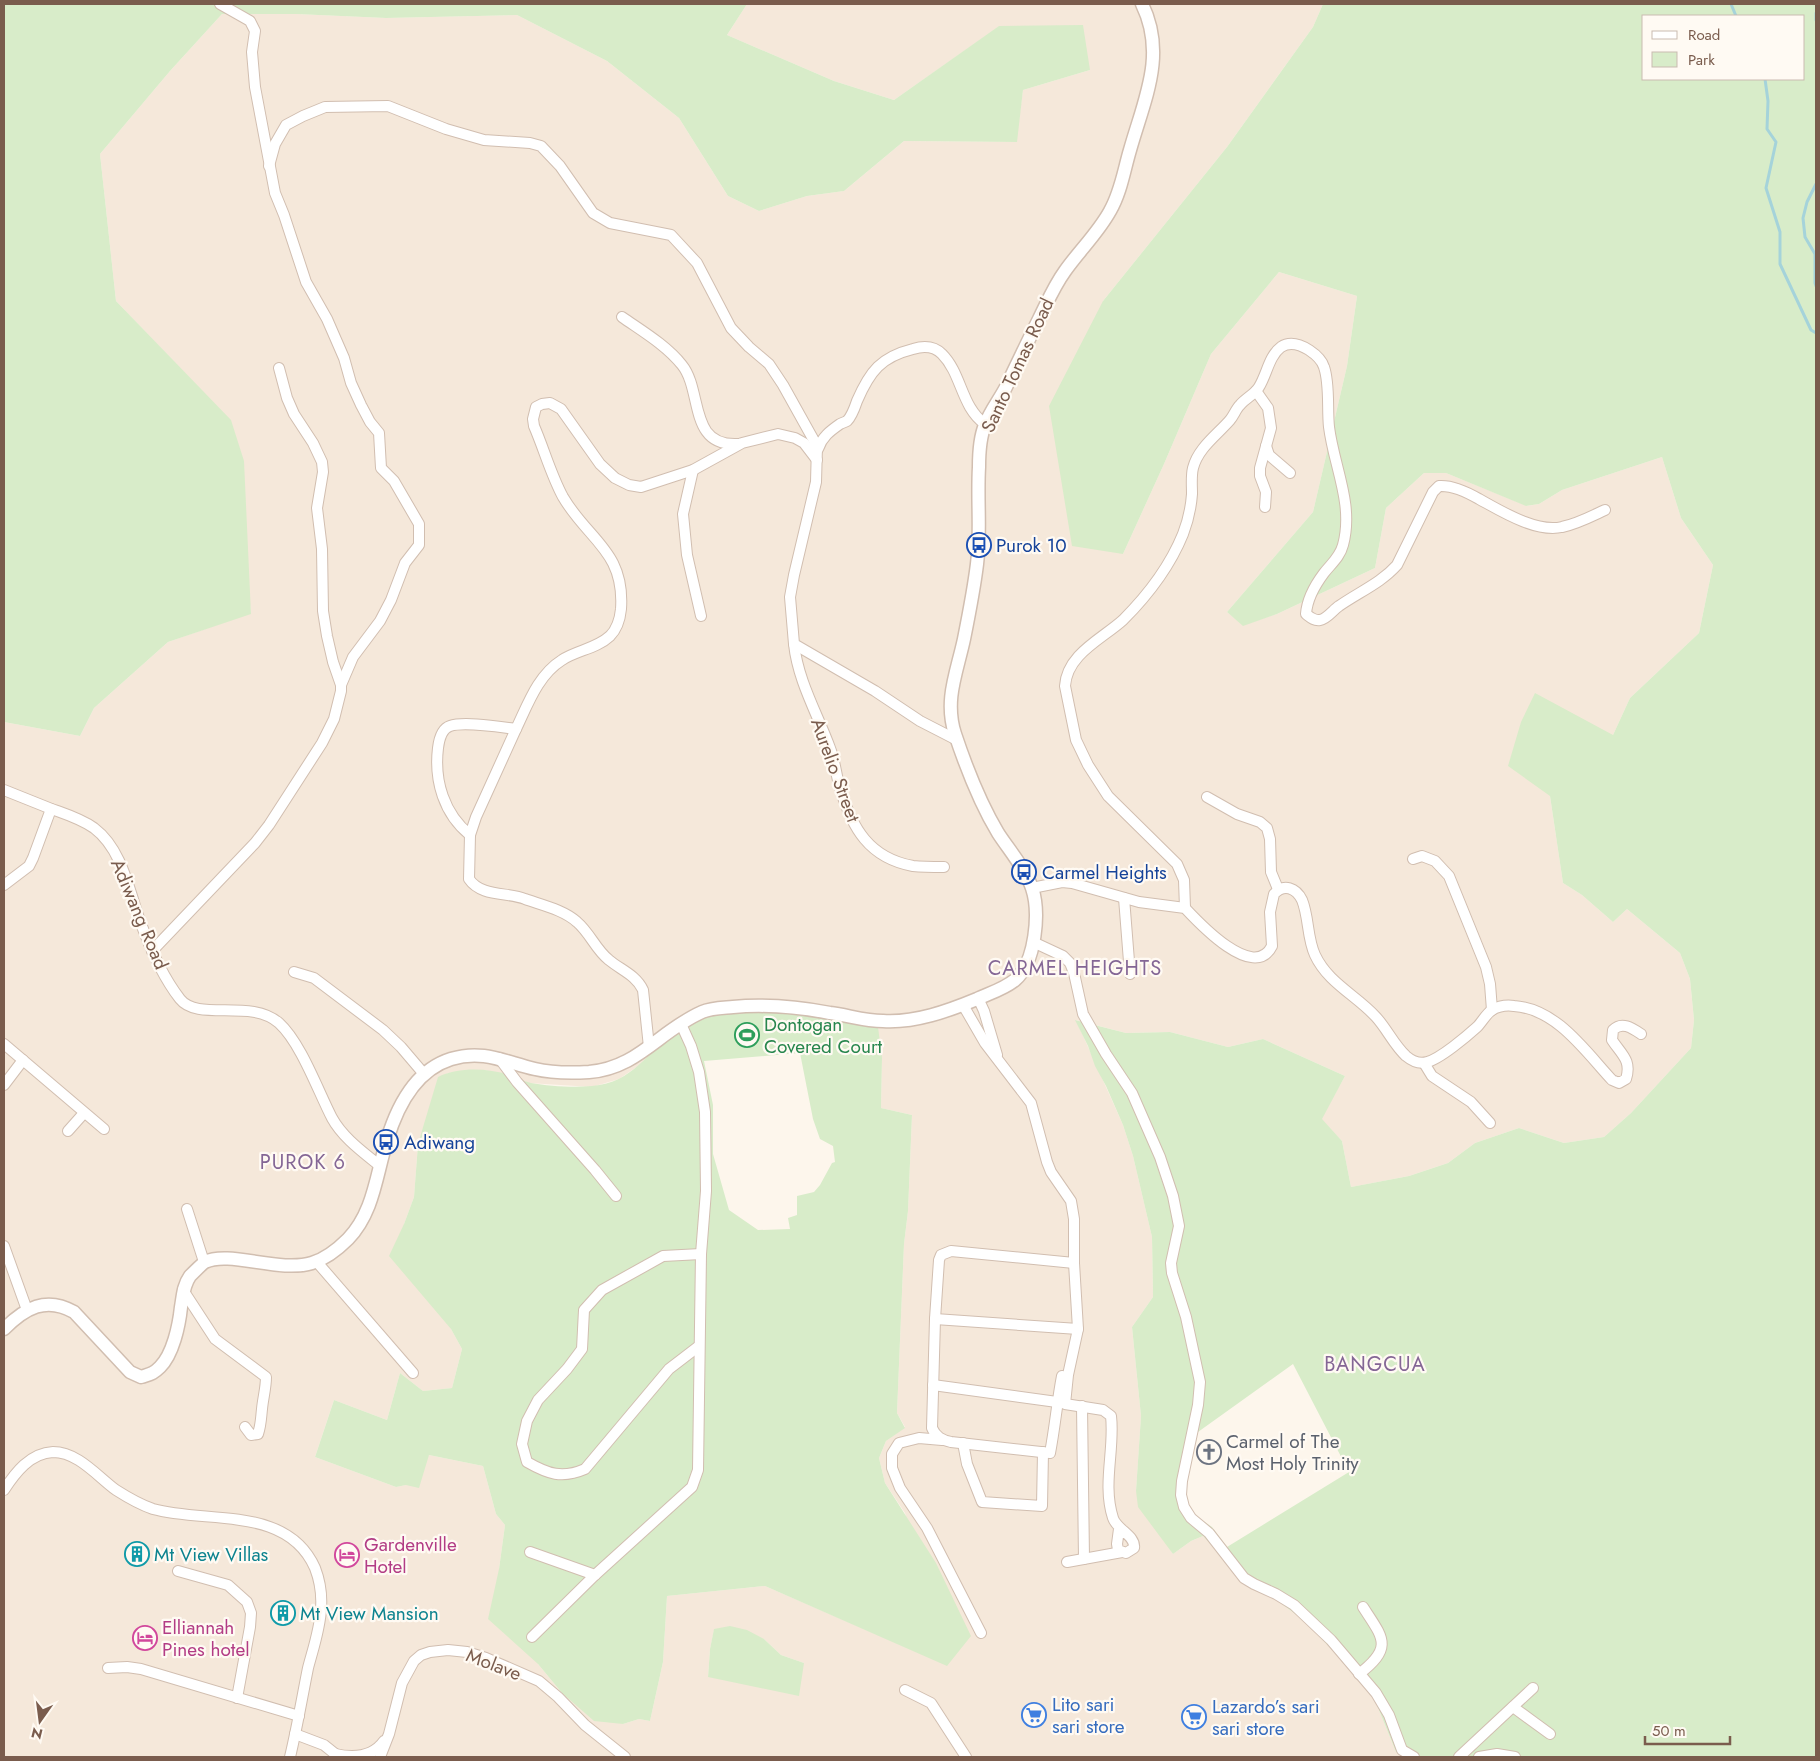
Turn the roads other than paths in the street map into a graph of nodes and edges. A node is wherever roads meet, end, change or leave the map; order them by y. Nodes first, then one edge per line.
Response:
1 (220, 4) edge
2 (1142, 4) edge
3 (269, 166) junction
4 (622, 317) dead end
5 (279, 368) dead end
6 (1256, 391) junction
7 (985, 424) junction
8 (742, 443) junction
9 (1266, 446) junction
10 (818, 449) junction
11 (817, 460) junction
12 (693, 470) junction
13 (1290, 473) dead end
14 (1264, 507) dead end
15 (1605, 510) dead end
16 (701, 616) dead end
17 (794, 644) junction
18 (341, 685) junction
19 (516, 729) junction
20 (957, 740) junction
21 (4, 790) edge
22 (1207, 797) dead end
23 (50, 808) junction
24 (470, 835) junction
25 (1413, 859) dead end
26 (944, 867) dead end
27 (4, 885) edge
28 (1032, 888) junction
29 (1278, 889) junction
30 (1124, 898) junction
31 (1185, 908) junction
32 (1033, 942) junction
33 (152, 951) junction
34 (294, 972) dead end
35 (1130, 974) dead end
36 (978, 998) junction
37 (963, 1005) junction
38 (1492, 1010) junction
39 (681, 1024) junction
40 (1641, 1034) dead end
41 (4, 1044) edge
42 (649, 1047) junction
43 (499, 1058) junction
44 (23, 1060) junction
45 (998, 1061) junction
46 (1424, 1062) junction
47 (424, 1074) junction
48 (4, 1085) edge
49 (84, 1113) junction
50 (1490, 1123) dead end
51 (104, 1129) dead end
52 (68, 1131) dead end
53 (380, 1166) junction
54 (616, 1196) dead end
55 (187, 1209) dead end
56 (4, 1246) edge
57 (701, 1254) junction
58 (316, 1261) junction
59 (204, 1262) junction
60 (1074, 1263) junction
61 (183, 1290) junction
62 (27, 1310) junction
63 (935, 1319) junction
64 (4, 1329) edge
65 (1076, 1329) junction
66 (699, 1346) junction
67 (413, 1373) dead end
68 (933, 1385) junction
69 (1057, 1402) junction
70 (1082, 1406) junction
71 (244, 1427) dead end
72 (943, 1440) junction
73 (963, 1443) junction
74 (1043, 1452) junction
75 (4, 1490) edge
76 (1119, 1529) junction
77 (530, 1552) dead end
78 (1122, 1552) junction
79 (1084, 1559) junction
80 (1067, 1562) dead end
81 (178, 1570) dead end
82 (595, 1575) junction
83 (1363, 1607) dead end
84 (981, 1633) dead end
85 (532, 1638) dead end
86 (108, 1668) dead end
87 (1360, 1674) junction
88 (1533, 1688) dead end
89 (905, 1690) dead end
90 (237, 1698) junction
91 (1513, 1706) junction
92 (298, 1716) junction
93 (295, 1734) junction
94 (389, 1734) junction
95 (1550, 1734) dead end
96 (337, 1756) edge
97 (290, 1757) edge
98 (380, 1757) edge
99 (624, 1757) edge
100 (966, 1757) edge
101 (1414, 1757) edge
102 (1459, 1757) edge
103 (1479, 1757) edge
104 (1515, 1757) edge

1 - 3 street
2 - 7 street, Santo Tomas Road
3 - 10 street
3 - 18 street
4 - 8 street
5 - 18 street
6 - 9 street
6 - 15 street
6 - 31 street
7 - 10 street
7 - 20 street, Santo Tomas Road
8 - 11 street
8 - 12 street
9 - 13 street
9 - 14 street
10 - 11 street, Aurelio Street
11 - 17 street, Aurelio Street
12 - 16 street
12 - 19 street
17 - 20 street
17 - 26 street, Aurelio Street
18 - 33 street
19 - 24 street
19 - 24 street
20 - 28 street, Santo Tomas Road
21 - 23 street, Adiwang Road
22 - 29 street
23 - 27 street
23 - 33 street, Adiwang Road
24 - 42 street
25 - 38 street
28 - 30 street
28 - 32 street, Santo Tomas Road
29 - 31 street
29 - 46 street
30 - 31 street
30 - 35 street
32 - 36 street, Santo Tomas Road
32 - 87 street
33 - 53 street, Adiwang Road
34 - 47 street
36 - 37 street, Santo Tomas Road
36 - 45 street
37 - 39 street, Santo Tomas Road
37 - 45 street
38 - 40 street
38 - 46 street
39 - 42 street, Santo Tomas Road
39 - 57 street
41 - 44 street
42 - 43 street, Santo Tomas Road
43 - 47 street, Santo Tomas Road
43 - 54 street
44 - 48 street
44 - 49 street
45 - 60 street
46 - 50 street
47 - 53 street, Santo Tomas Road
49 - 51 street
49 - 52 street
53 - 58 street, Santo Tomas Road
55 - 59 street
56 - 62 street
57 - 66 street
57 - 66 street
58 - 59 street, Santo Tomas Road
58 - 67 street
59 - 61 street
60 - 63 street
60 - 65 street
61 - 62 street
61 - 71 street
62 - 64 street
63 - 65 street
63 - 68 street
65 - 69 street
65 - 70 street
66 - 82 street
68 - 69 street
68 - 72 street
69 - 74 street
70 - 76 street
70 - 79 street
72 - 73 street
72 - 84 street
73 - 74 street
73 - 74 street
75 - 92 street
76 - 78 street
76 - 78 street
77 - 82 street
78 - 79 street
79 - 80 street
81 - 90 street
82 - 85 street
83 - 87 street
86 - 90 street
87 - 101 street
88 - 91 street
89 - 100 street
90 - 92 street
91 - 95 street
91 - 102 street
92 - 93 street
93 - 96 street
93 - 97 street
94 - 96 street, Molave
94 - 98 street, Molave
94 - 99 street, Molave
103 - 104 street

